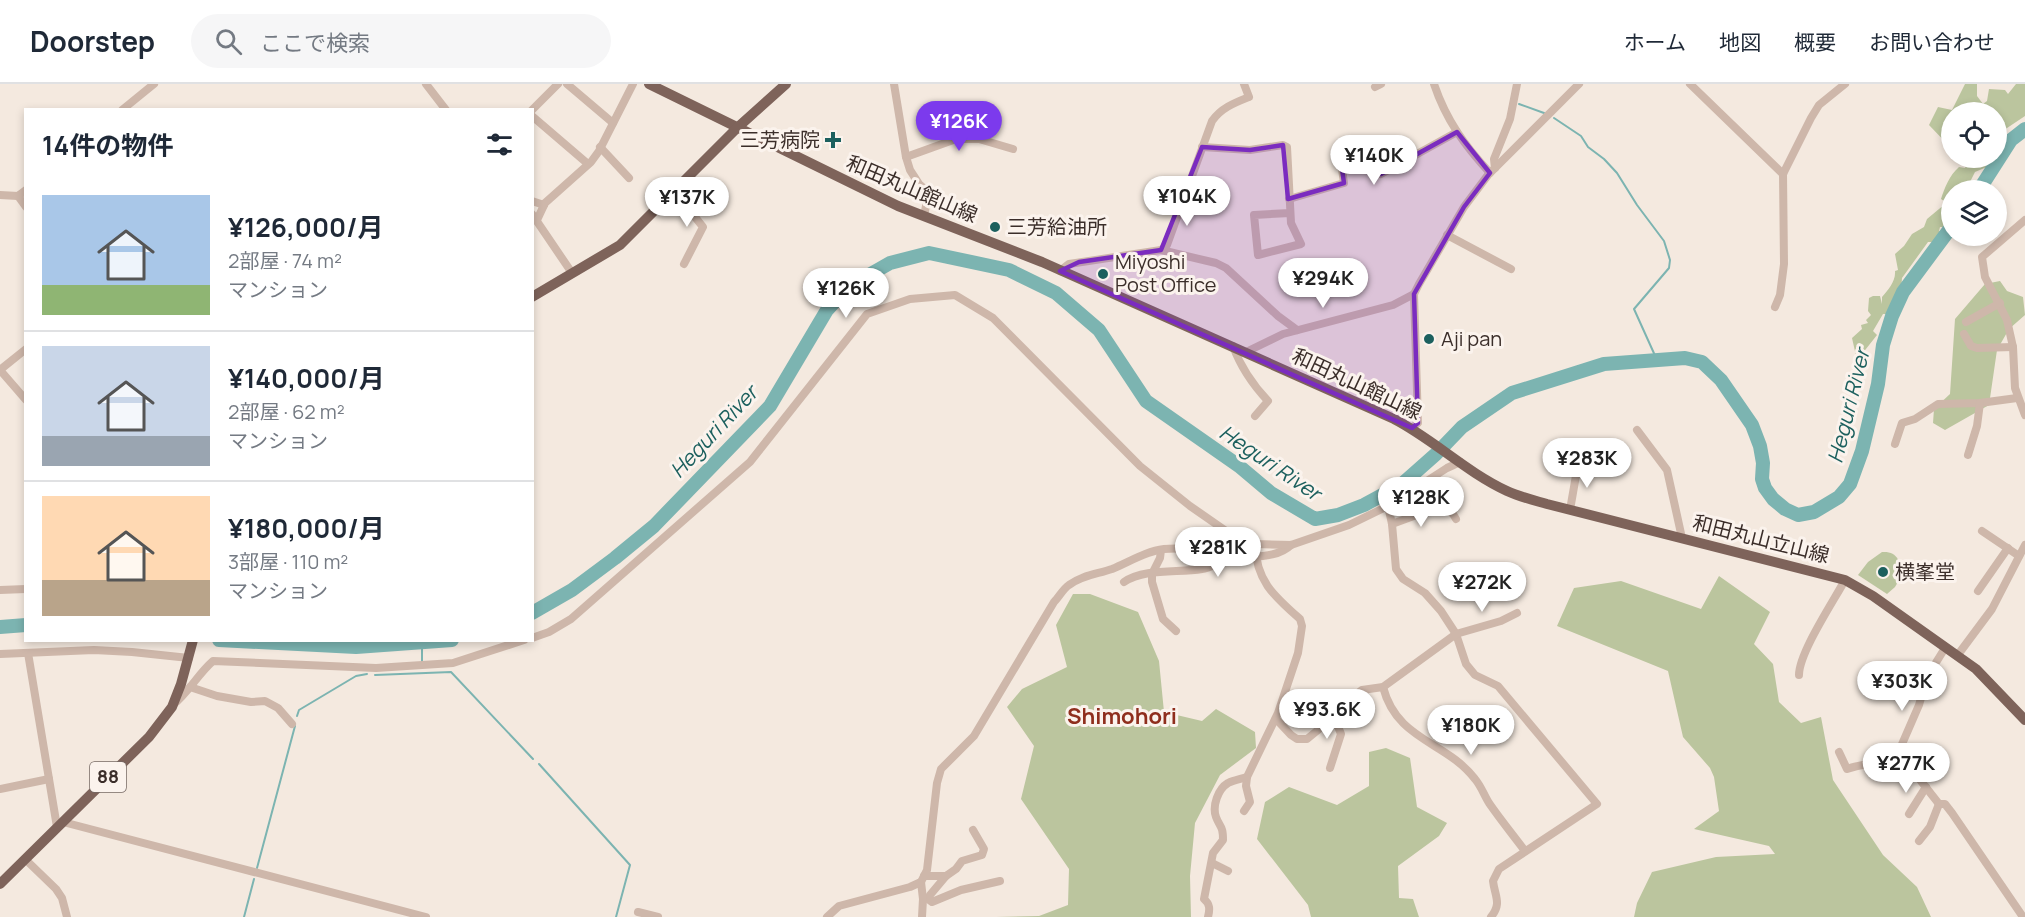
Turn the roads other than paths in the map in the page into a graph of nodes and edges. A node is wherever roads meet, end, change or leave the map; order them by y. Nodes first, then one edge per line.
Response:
1 (154, 84) edge
2 (426, 84) edge
3 (558, 84) edge
4 (567, 84) edge
5 (633, 84) edge
6 (649, 84) edge
7 (786, 84) edge
8 (894, 84) edge
9 (1244, 84) edge
10 (1434, 84) edge
11 (1517, 84) edge
12 (1579, 84) edge
13 (1690, 84) edge
14 (1845, 84) edge
15 (124, 108) edge
16 (444, 108) edge
17 (534, 108) edge
18 (534, 118) edge
19 (613, 123) junction
20 (737, 128) junction
21 (1457, 132) junction
22 (600, 147) junction
23 (1202, 147) junction
24 (1013, 149) dead end
25 (906, 157) junction
26 (588, 164) junction
27 (1492, 171) junction
28 (1783, 174) junction
29 (629, 178) dead end
30 (24, 192) edge
31 (673, 192) junction
32 (0, 195) edge
33 (18, 196) junction
34 (1289, 199) junction
35 (534, 202) edge
36 (24, 204) edge
37 (544, 205) junction
38 (1290, 213) junction
39 (924, 216) junction
40 (535, 217) edge
41 (2025, 220) edge
42 (1447, 235) junction
43 (1161, 250) junction
44 (684, 264) dead end
45 (1511, 269) dead end
46 (1060, 271) junction
47 (572, 273) junction
48 (1414, 294) junction
49 (534, 296) edge
50 (2000, 303) junction
51 (1775, 307) dead end
52 (1966, 322) dead end
53 (1297, 330) junction
54 (1964, 334) dead end
55 (1233, 346) junction
56 (2013, 347) junction
57 (24, 351) edge
58 (1246, 352) junction
59 (2014, 364) junction
60 (2025, 364) edge
61 (0, 370) edge
62 (24, 398) edge
63 (2017, 398) junction
64 (1980, 403) junction
65 (2025, 412) edge
66 (1255, 416) dead end
67 (1414, 430) junction
68 (1637, 430) dead end
69 (1895, 444) dead end
70 (1968, 455) dead end
71 (1458, 460) junction
72 (1578, 464) dead end
73 (1388, 506) junction
74 (1570, 510) junction
75 (1456, 519) dead end
76 (1392, 524) junction
77 (1982, 531) dead end
78 (1682, 538) junction
79 (1240, 539) junction
80 (1255, 544) junction
81 (1291, 545) junction
82 (2025, 545) edge
83 (2008, 548) junction
84 (1161, 550) junction
85 (1255, 556) junction
86 (2019, 556) junction
87 (1152, 574) junction
88 (1845, 580) junction
89 (1124, 582) dead end
90 (0, 590) edge
91 (24, 590) edge
92 (1978, 591) dead end
93 (1517, 612) dead end
94 (1176, 631) dead end
95 (1456, 634) junction
96 (534, 637) edge
97 (193, 642) edge
98 (518, 642) edge
99 (1945, 648) junction
100 (28, 653) junction
101 (0, 654) edge
102 (190, 655) junction
103 (1957, 656) junction
104 (1798, 675) dead end
105 (190, 687) junction
106 (1383, 687) junction
107 (172, 707) junction
108 (1334, 714) junction
109 (1276, 719) junction
110 (2025, 720) edge
111 (292, 724) dead end
112 (1839, 752) dead end
113 (1899, 753) junction
114 (1330, 768) dead end
115 (1247, 777) junction
116 (49, 779) junction
117 (1926, 787) junction
118 (0, 789) edge
119 (1939, 804) junction
120 (1244, 811) dead end
121 (1909, 814) dead end
122 (60, 825) junction
123 (973, 830) dead end
124 (1919, 841) dead end
125 (1525, 851) junction
126 (25, 859) junction
127 (1212, 863) junction
128 (1228, 871) dead end
129 (946, 876) junction
130 (923, 879) junction
131 (1000, 882) dead end
132 (0, 884) edge
133 (638, 912) dead end
134 (67, 917) edge
135 (426, 917) edge
136 (658, 917) edge
137 (827, 917) edge
138 (922, 917) edge
139 (1208, 917) edge
140 (1491, 917) edge
141 (2023, 917) edge

1 - 15 street
2 - 16 street
3 - 17 street
4 - 19 street
5 - 19 street
6 - 20 main road, 和田丸山館山線
7 - 20 main road
8 - 25 street
9 - 23 street
10 - 21 street
11 - 27 street
12 - 27 street
13 - 28 street
14 - 28 street
18 - 26 street
19 - 22 street
20 - 31 main road
20 - 39 main road, 和田丸山館山線
21 - 27 street
21 - 34 street
22 - 26 street
22 - 29 street
23 - 34 street
23 - 43 street
24 - 25 street
25 - 39 street
26 - 37 street
27 - 42 street
28 - 51 street
30 - 33 street
31 - 44 street
31 - 47 main road
32 - 33 street
33 - 36 street
34 - 38 street
35 - 37 street
37 - 40 street
38 - 38 street
39 - 46 main road, 和田丸山館山線
40 - 47 street
41 - 50 street
42 - 45 street
42 - 48 street
43 - 46 street
43 - 53 street
46 - 55 main road, 和田丸山館山線
47 - 49 main road
48 - 53 street
48 - 67 street
50 - 52 street
50 - 56 street
53 - 58 street
54 - 56 street
55 - 58 main road, 和田丸山館山線
55 - 66 street
56 - 59 street
57 - 61 street
58 - 67 main road, 和田丸山館山線
59 - 60 street
59 - 63 street
61 - 62 street
63 - 64 street
63 - 65 street
64 - 69 street
64 - 70 street
67 - 71 main road, 和田丸山館山線
68 - 78 street
71 - 73 street
71 - 74 main road, 和田丸山立山線
72 - 74 street
73 - 76 street
73 - 81 street
74 - 78 main road, 和田丸山立山線
75 - 76 street
76 - 95 street
77 - 83 street
78 - 88 main road, 和田丸山立山線
79 - 80 street
79 - 84 street
79 - 96 street
80 - 81 street
80 - 85 street
81 - 85 street
82 - 86 street
83 - 86 street
83 - 92 street
84 - 87 street
84 - 130 street
85 - 87 street
85 - 109 street
86 - 103 street
87 - 89 street
87 - 94 street
88 - 99 main road, 和田丸山立山線
88 - 104 street
90 - 91 street
93 - 95 street
95 - 106 street
95 - 125 street
97 - 102 main road, 88
98 - 105 street
99 - 103 main road, 和田丸山立山線
99 - 113 street
100 - 101 street
100 - 102 street
100 - 116 street
102 - 107 main road, 88
103 - 110 main road, 和田丸山立山線
105 - 107 street
105 - 111 street
106 - 108 street
106 - 125 street
107 - 122 main road, 88
108 - 109 street
108 - 114 street
109 - 115 street
112 - 113 street
113 - 117 street
115 - 120 street
115 - 127 street
116 - 118 street
116 - 122 street
117 - 119 street
117 - 121 street
119 - 124 street
119 - 141 street
122 - 126 main road, 88
122 - 135 street
123 - 129 street
125 - 140 street
126 - 132 main road, 88
126 - 134 street
127 - 128 street
127 - 139 street
129 - 130 street
129 - 131 street
130 - 137 street
130 - 138 street
133 - 136 street

